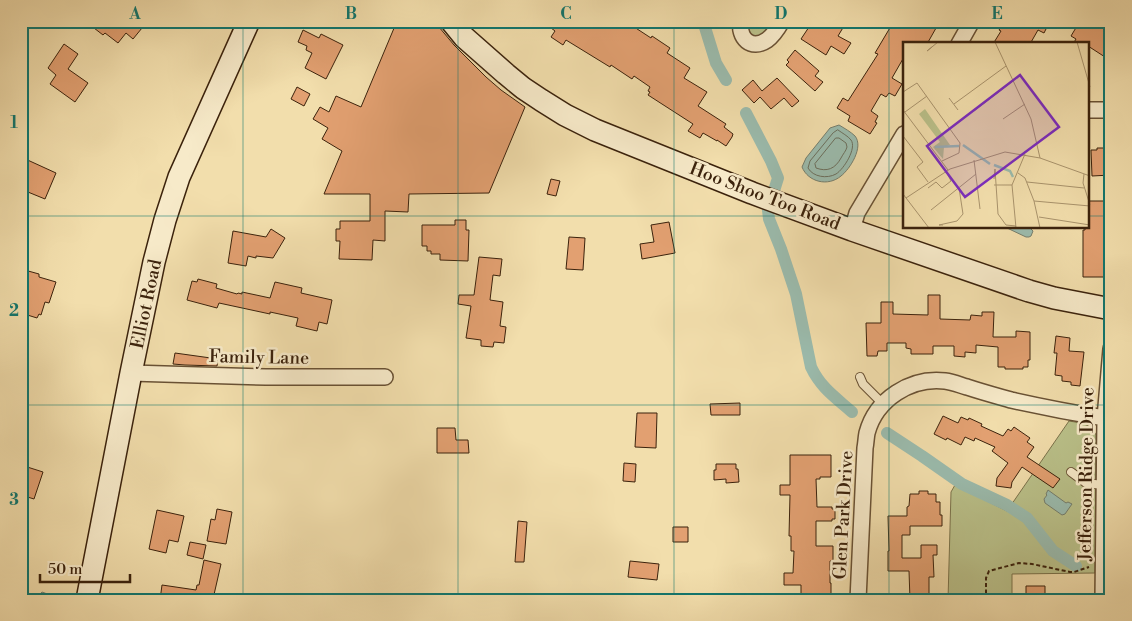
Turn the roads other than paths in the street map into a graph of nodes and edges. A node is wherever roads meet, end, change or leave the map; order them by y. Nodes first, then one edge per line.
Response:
1 (249, 21) edge
2 (452, 21) edge
3 (741, 21) edge
4 (782, 21) edge
5 (972, 21) edge
6 (959, 42) edge
7 (1090, 110) edge
8 (1111, 110) edge
9 (903, 136) edge
10 (852, 230) junction
11 (1111, 309) edge
12 (1111, 349) edge
13 (131, 373) junction
14 (386, 377) dead end
15 (860, 377) dead end
16 (883, 404) junction
17 (1105, 418) junction
18 (1071, 472) dead end
19 (1103, 485) junction
20 (87, 600) edge
21 (858, 600) edge
22 (1103, 600) edge

1 - 13 street, Elliot Road
2 - 10 street, Hoo Shoo Too Road
3 - 4 street
5 - 6 street
7 - 8 street
9 - 10 street
10 - 11 street, Hoo Shoo Too Road
12 - 17 street, Jefferson Ridge Drive
13 - 14 street, Family Lane
13 - 20 street, Elliot Road
15 - 16 lane
16 - 17 street
16 - 21 street, Glen Park Drive
17 - 19 street, Jefferson Ridge Drive
18 - 19 lane
19 - 22 street, Jefferson Ridge Drive

